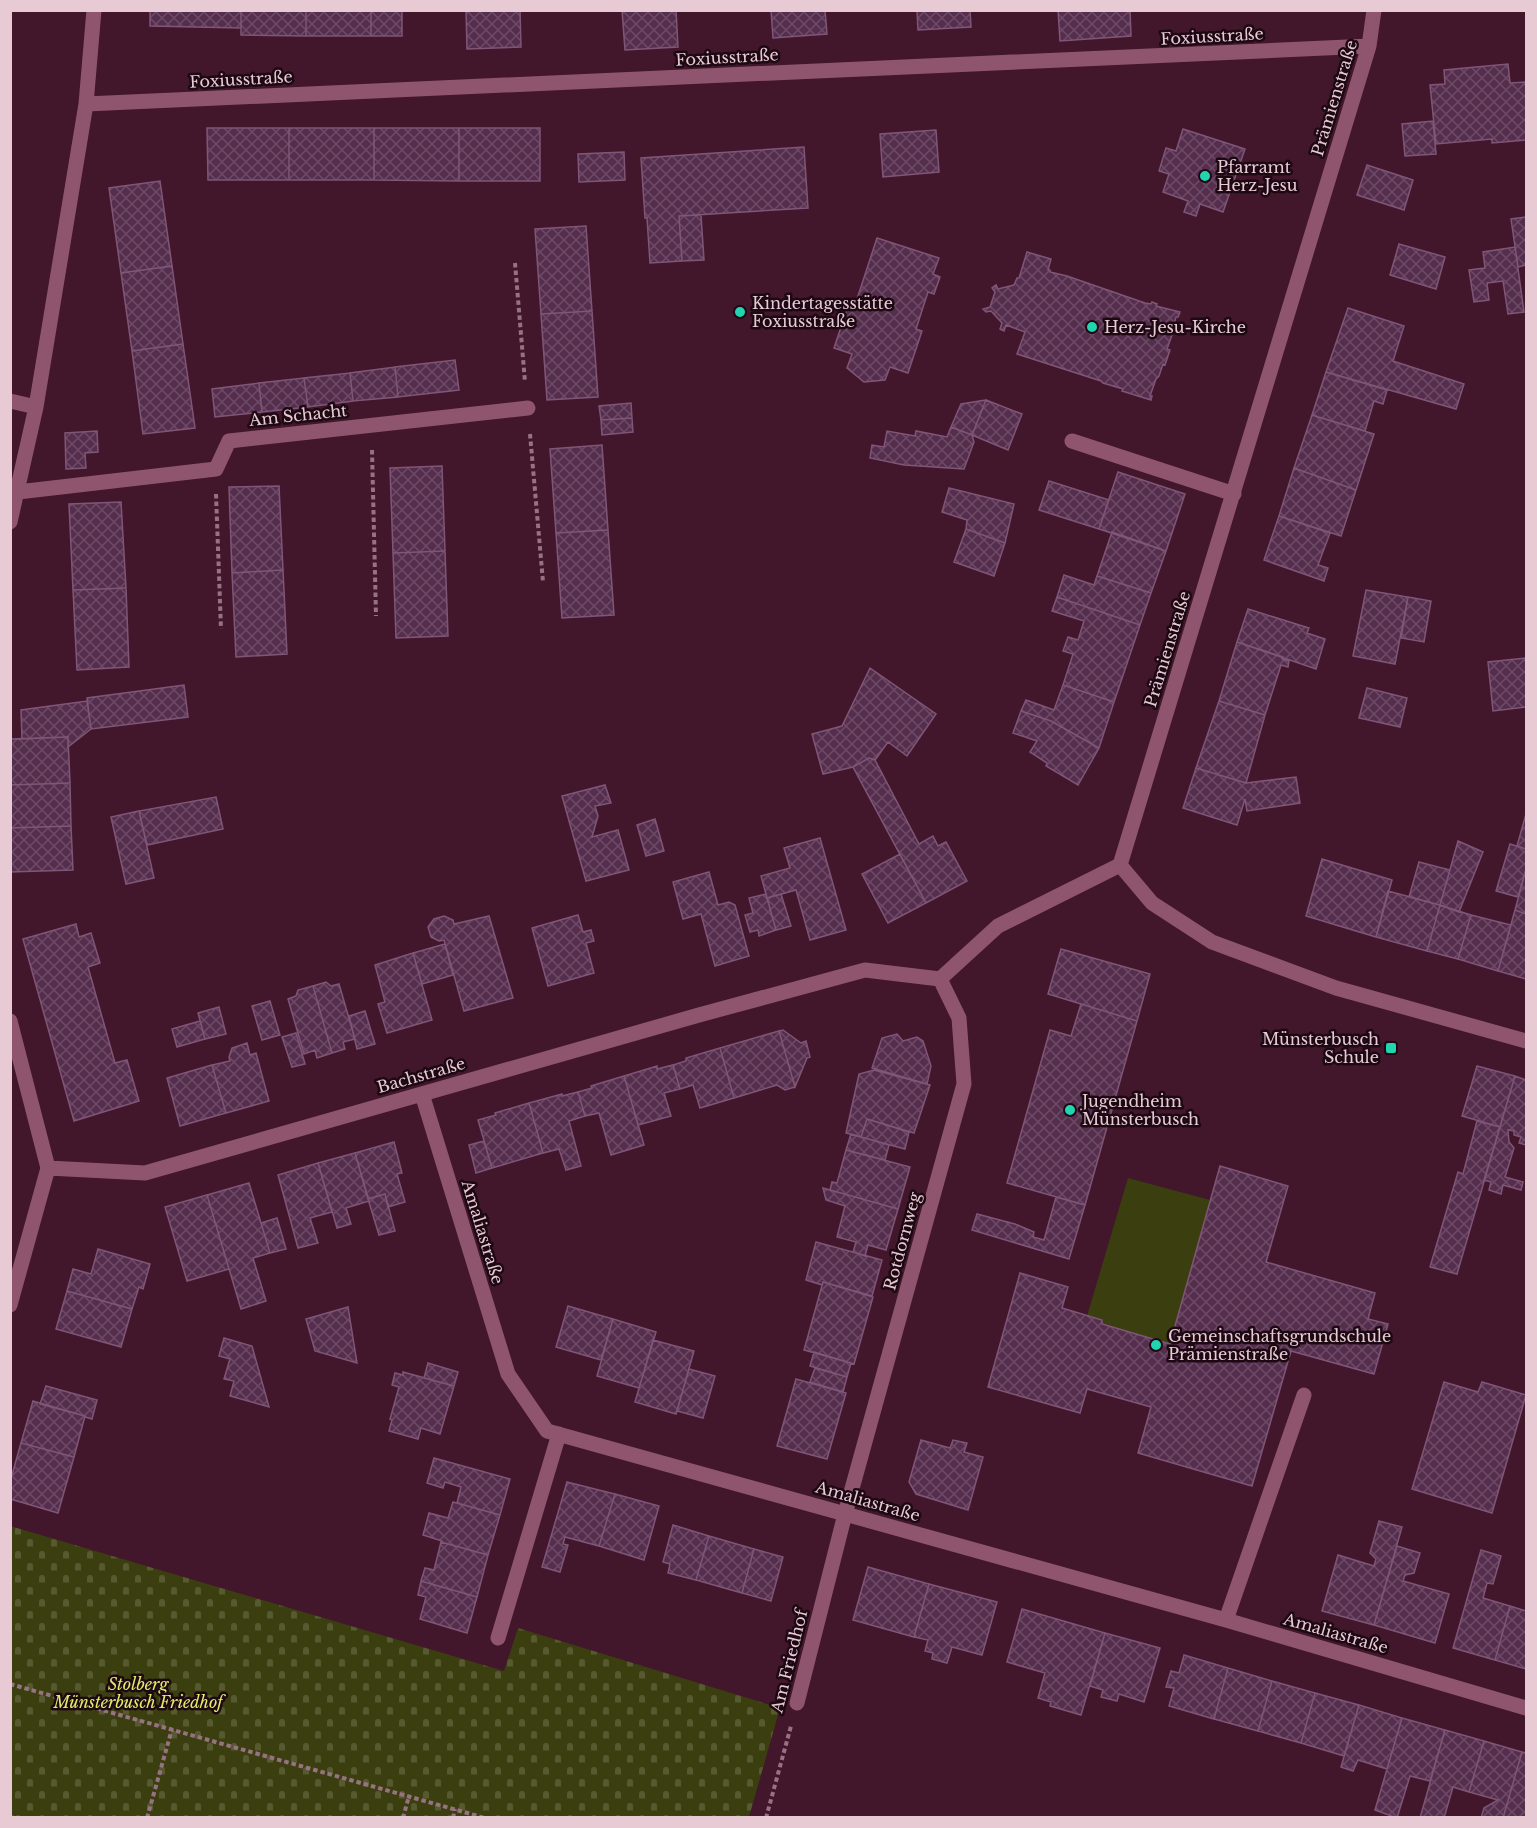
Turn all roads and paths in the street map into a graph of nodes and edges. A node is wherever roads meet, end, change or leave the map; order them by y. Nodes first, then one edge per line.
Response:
1 (94, 10) edge
2 (1374, 10) edge
3 (1369, 46) junction
4 (86, 104) junction
5 (10, 400) edge
6 (36, 407) junction
7 (528, 408) dead end
8 (371, 426) junction
9 (1072, 441) dead end
10 (216, 469) junction
11 (18, 492) junction
12 (1234, 494) junction
13 (10, 522) edge
14 (376, 616) dead end
15 (221, 629) dead end
16 (1120, 865) junction
17 (940, 980) junction
18 (10, 1021) edge
19 (1527, 1041) edge
20 (15, 1058) edge
21 (422, 1094) junction
22 (48, 1168) junction
23 (10, 1305) edge
24 (1304, 1395) dead end
25 (559, 1434) junction
26 (845, 1514) junction
27 (1226, 1620) junction
28 (498, 1638) dead end
29 (10, 1684) edge
30 (797, 1704) joint
31 (1527, 1708) edge
32 (172, 1729) junction
33 (409, 1796) junction
34 (455, 1809) junction
35 (147, 1818) edge
36 (403, 1818) edge
37 (453, 1818) edge
38 (485, 1818) edge
39 (766, 1818) edge

1 - 4 street
2 - 3 street, Prämienstraße
3 - 4 street, Foxiusstraße
3 - 12 street, Prämienstraße
4 - 6 street
5 - 6 street
6 - 11 street
7 - 8 street, Am Schacht
8 - 10 street, Am Schacht
8 - 14 path
9 - 12 street
10 - 11 street
10 - 15 path
11 - 13 street
12 - 16 street, Prämienstraße
16 - 17 street
16 - 19 street
17 - 21 street, Bachstraße
17 - 26 street, Rotdornweg
18 - 20 street
20 - 22 street
21 - 22 street, Bachstraße
21 - 25 street, Amaliastraße
22 - 23 street
24 - 27 street
25 - 26 street, Amaliastraße
25 - 28 street
26 - 27 street, Amaliastraße
26 - 30 street, Am Friedhof
27 - 31 street, Amaliastraße
29 - 32 path
30 - 39 path, Am Friedhof
32 - 33 path
32 - 35 path
33 - 34 path
33 - 36 path
34 - 37 path
34 - 38 path

